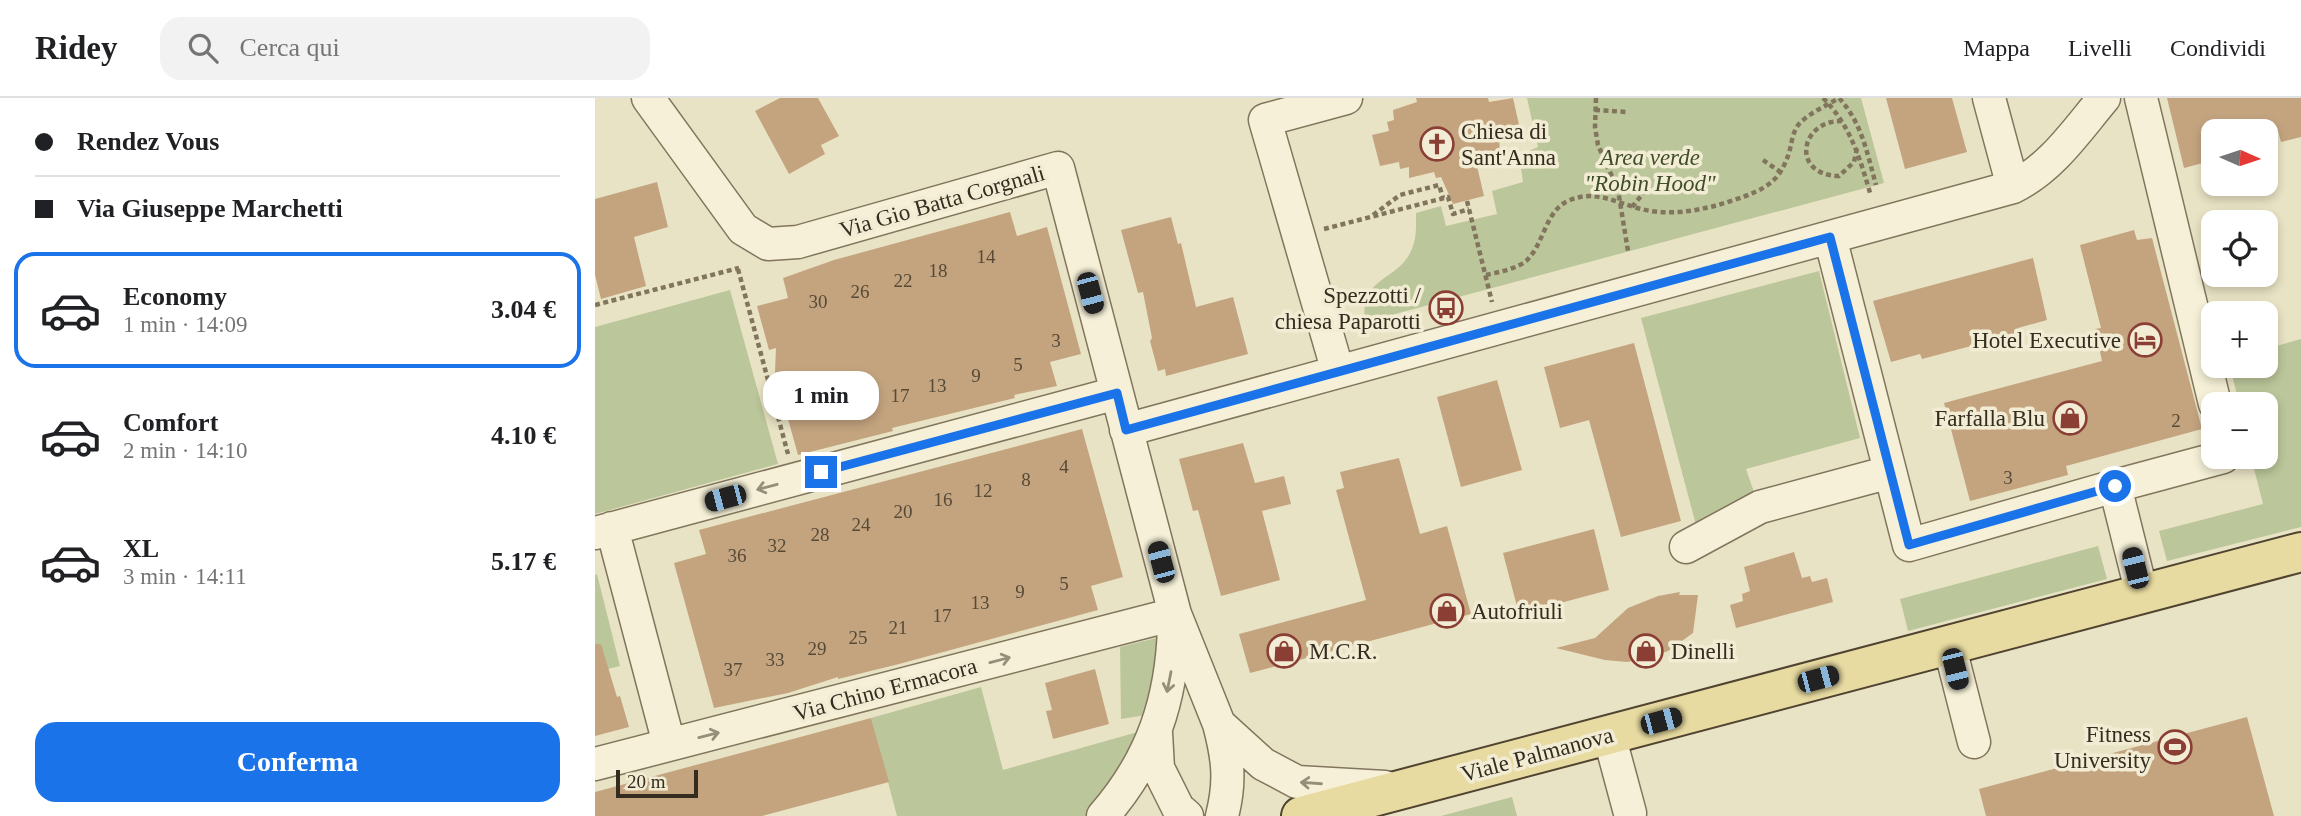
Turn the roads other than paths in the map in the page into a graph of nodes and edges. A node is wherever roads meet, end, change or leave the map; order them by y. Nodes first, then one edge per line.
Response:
1 (648, 98) edge
2 (1346, 98) edge
3 (1989, 98) edge
4 (2104, 98) edge
5 (2141, 98) edge
6 (2013, 187) junction
7 (1830, 237) junction
8 (1338, 372) junction
9 (2212, 392) edge
10 (1117, 393) junction
11 (1126, 430) junction
12 (2201, 463) edge
13 (1890, 472) junction
14 (2115, 486) junction
15 (604, 531) edge
16 (1686, 547) dead end
17 (2301, 552) edge
18 (2142, 594) junction
19 (1175, 614) junction
20 (1949, 644) junction
21 (1219, 724) junction
22 (1156, 728) junction
23 (1609, 735) junction
24 (1974, 742) dead end
25 (669, 744) junction
26 (595, 764) edge
27 (1404, 789) junction
28 (1630, 813) dead end
29 (1103, 816) edge
30 (1187, 816) edge
31 (1222, 816) edge
32 (1301, 816) edge

1 - 10 street, Via Gio Batta Corgnali
2 - 8 street
3 - 6 street
4 - 6 street
5 - 9 street
6 - 7 street
7 - 8 street
7 - 13 street
8 - 11 street
10 - 11 street, Via Gio Batta Corgnali
10 -> 15 street
11 - 19 street, Via Gio Batta Corgnali
12 - 14 street
13 - 14 street
13 - 16 street
14 - 18 street
15 - 25 street
17 - 18 main road, Viale Palmanova
18 - 20 main road, Viale Palmanova
19 - 21 street, Via Gio Batta Corgnali
19 -> 22 street, Via Gio Batta Corgnali
25 -> 19 street, Via Chino Ermacora
20 - 23 main road, Viale Palmanova
20 - 24 street
27 -> 21 street, Via Gio Batta Corgnali
21 - 31 street, Via Gio Batta Corgnali
22 - 29 street, Via Gio Batta Corgnali
22 - 30 street, Via Gio Batta Corgnali
23 - 27 main road, Viale Palmanova
23 - 28 street
25 - 26 street, Via Chino Ermacora
27 - 32 main road, Viale Palmanova

